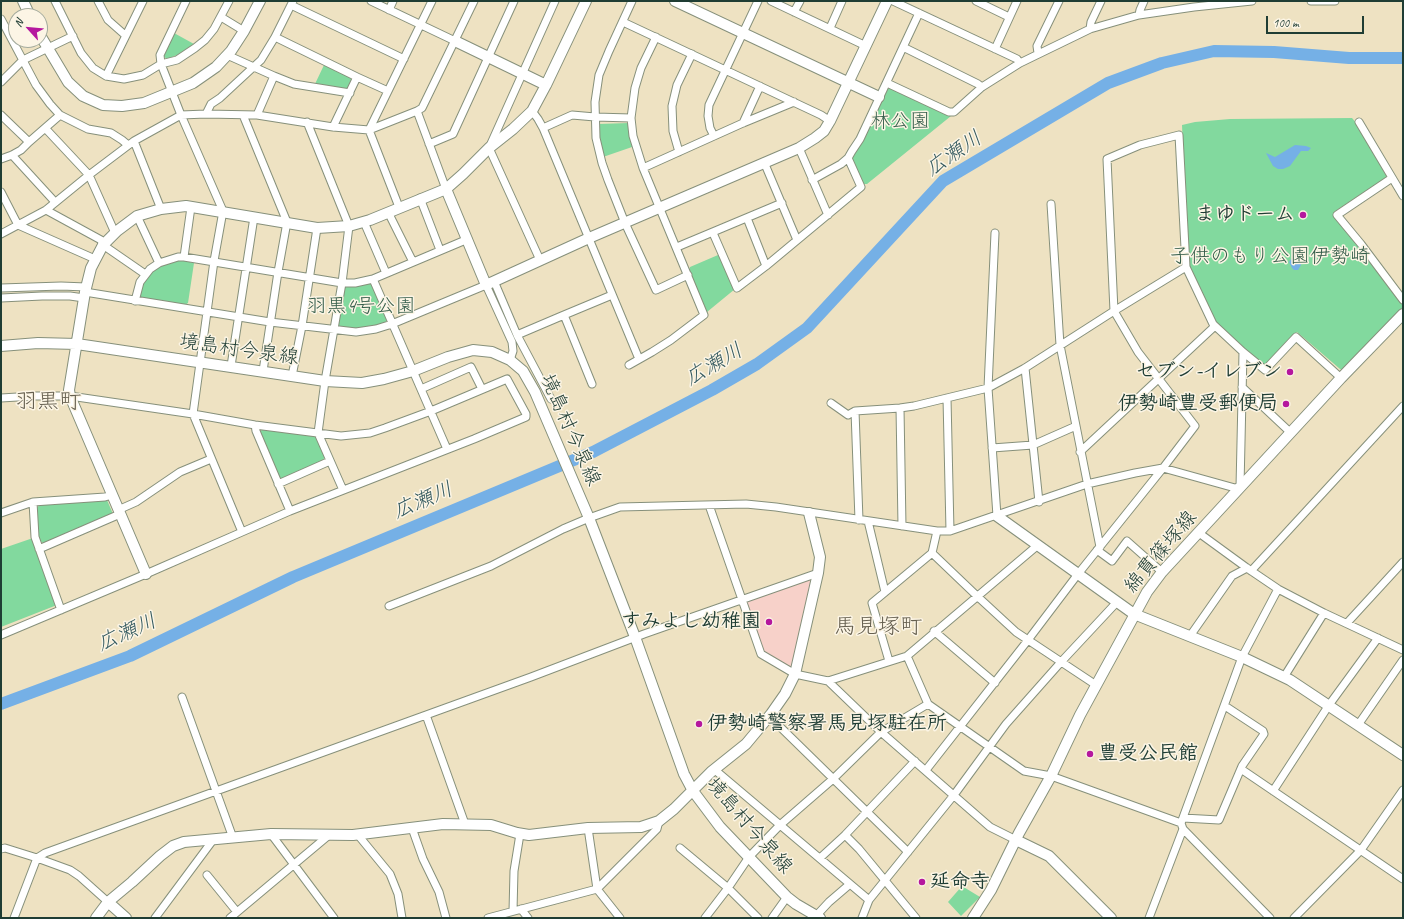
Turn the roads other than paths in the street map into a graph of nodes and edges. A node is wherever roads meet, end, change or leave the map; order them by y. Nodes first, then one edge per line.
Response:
1 (55, 1) edge
2 (98, 1) edge
3 (143, 1) edge
4 (186, 1) edge
5 (229, 1) edge
6 (260, 1) edge
7 (371, 1) edge
8 (393, 1) edge
9 (432, 1) edge
10 (474, 1) edge
11 (514, 1) edge
12 (555, 1) edge
13 (586, 1) edge
14 (632, 1) edge
15 (675, 1) edge
16 (758, 1) edge
17 (771, 1) edge
18 (800, 1) edge
19 (842, 1) edge
20 (888, 1) edge
21 (893, 1) edge
22 (976, 1) edge
23 (1017, 1) edge
24 (1059, 1) edge
25 (1101, 1) edge
26 (1144, 1) edge
27 (1252, 1) edge
28 (1311, 1) edge
29 (1335, 1) edge
30 (292, 3) edge
31 (389, 10) junction
32 (794, 12) junction
33 (919, 13) junction
34 (1139, 15) junction
35 (221, 17) junction
36 (1009, 17) junction
37 (622, 22) junction
38 (2, 25) edge
39 (421, 25) junction
40 (830, 28) junction
41 (1090, 29) junction
42 (244, 31) junction
43 (743, 33) junction
44 (126, 35) junction
45 (73, 36) junction
46 (275, 37) junction
47 (656, 37) junction
48 (456, 42) junction
49 (866, 46) junction
50 (903, 47) junction
51 (47, 48) joint
52 (48, 48) edge
53 (995, 48) junction
54 (692, 54) junction
55 (1038, 54) junction
56 (227, 55) junction
57 (489, 57) junction
58 (404, 59) junction
59 (23, 60) junction
60 (1020, 63) junction
61 (161, 64) junction
62 (254, 68) junction
63 (726, 70) junction
64 (522, 73) junction
65 (106, 76) junction
66 (274, 76) junction
67 (357, 77) junction
68 (1, 82) edge
69 (886, 82) junction
70 (849, 83) junction
71 (546, 85) junction
72 (760, 86) junction
73 (982, 87) junction
74 (388, 91) junction
75 (171, 92) junction
76 (350, 93) junction
77 (879, 97) junction
78 (794, 102) junction
79 (417, 111) junction
80 (532, 112) junction
81 (206, 114) junction
82 (243, 114) junction
83 (60, 115) junction
84 (256, 115) junction
85 (1, 116) edge
86 (181, 116) junction
87 (595, 118) junction
88 (631, 118) junction
89 (830, 121) junction
90 (307, 122) junction
91 (1360, 122) dead end
92 (743, 123) junction
93 (333, 127) junction
94 (45, 128) junction
95 (543, 128) junction
96 (369, 130) junction
97 (714, 136) junction
98 (29, 142) junction
99 (131, 143) junction
100 (429, 144) junction
101 (489, 148) junction
102 (799, 148) junction
103 (679, 152) junction
104 (12, 155) junction
105 (848, 158) junction
106 (1, 159) edge
107 (764, 162) junction
108 (643, 168) junction
109 (89, 175) junction
110 (1392, 178) junction
111 (812, 180) junction
112 (446, 188) junction
113 (1, 192) edge
114 (1403, 196) edge
115 (420, 198) junction
116 (55, 202) junction
117 (782, 203) junction
118 (1051, 204) dead end
119 (191, 207) junction
120 (399, 207) junction
121 (659, 208) junction
122 (161, 209) junction
123 (46, 210) junction
124 (222, 211) junction
125 (388, 212) junction
126 (828, 215) junction
127 (137, 216) junction
128 (254, 217) junction
129 (747, 218) junction
130 (288, 222) junction
131 (364, 222) junction
132 (625, 223) junction
133 (18, 225) junction
134 (349, 226) junction
135 (317, 228) junction
136 (115, 233) junction
137 (713, 233) junction
138 (995, 233) dead end
139 (1, 234) edge
140 (589, 238) junction
141 (468, 239) junction
142 (798, 240) junction
143 (103, 245) junction
144 (677, 247) junction
145 (440, 250) junction
146 (184, 257) junction
147 (95, 260) junction
148 (540, 260) junction
149 (214, 261) junction
150 (413, 262) junction
151 (159, 263) junction
152 (766, 266) junction
153 (246, 267) junction
154 (1186, 267) junction
155 (278, 272) junction
156 (386, 273) junction
157 (146, 274) junction
158 (688, 275) junction
159 (309, 278) junction
160 (373, 279) junction
161 (342, 283) junction
162 (490, 283) junction
163 (1, 288) edge
164 (85, 293) junction
165 (612, 295) junction
166 (1, 298) edge
167 (1403, 300) edge
168 (134, 301) junction
169 (208, 311) junction
170 (1114, 311) junction
171 (1403, 314) edge
172 (239, 316) junction
173 (564, 316) junction
174 (270, 322) junction
175 (392, 324) junction
176 (302, 326) junction
177 (1215, 326) junction
178 (334, 330) junction
179 (517, 335) junction
180 (77, 344) junction
181 (1060, 345) junction
182 (1, 346) edge
183 (1243, 352) junction
184 (640, 359) junction
185 (510, 360) junction
186 (200, 363) junction
187 (629, 365) dead end
188 (232, 366) junction
189 (1025, 368) junction
190 (263, 371) junction
191 (413, 371) junction
192 (292, 376) junction
193 (1158, 378) junction
194 (1341, 378) junction
195 (325, 382) junction
196 (592, 384) dead end
197 (1242, 387) junction
198 (988, 388) junction
199 (421, 389) junction
200 (482, 389) junction
201 (70, 396) junction
202 (1, 398) edge
203 (947, 398) junction
204 (550, 400) dead end
205 (831, 403) dead end
206 (1403, 406) edge
207 (900, 408) junction
208 (431, 411) junction
209 (856, 411) junction
210 (193, 414) junction
211 (255, 424) junction
212 (1076, 426) junction
213 (318, 433) junction
214 (1291, 433) junction
215 (1033, 445) junction
216 (992, 448) junction
217 (446, 449) junction
218 (1080, 452) junction
219 (211, 459) junction
220 (330, 461) junction
221 (1163, 468) junction
222 (278, 484) junction
223 (1087, 484) junction
224 (1240, 488) junction
225 (343, 490) junction
226 (112, 496) junction
227 (33, 502) junction
228 (1039, 502) junction
229 (709, 505) junction
230 (290, 511) junction
231 (119, 512) junction
232 (1, 513) edge
233 (809, 513) junction
234 (588, 515) junction
235 (997, 516) junction
236 (859, 520) junction
237 (868, 520) junction
238 (902, 526) junction
239 (938, 531) junction
240 (950, 531) junction
241 (242, 532) junction
242 (1199, 533) junction
243 (1038, 545) junction
244 (39, 549) junction
245 (1098, 549) junction
246 (932, 553) junction
247 (1403, 562) edge
248 (1249, 570) junction
249 (1162, 572) junction
250 (818, 573) junction
251 (146, 574) junction
252 (1078, 574) junction
253 (1278, 589) junction
254 (885, 592) junction
255 (977, 596) junction
256 (742, 599) junction
257 (1117, 602) junction
258 (388, 606) dead end
259 (61, 610) junction
260 (1324, 613) junction
261 (1134, 614) junction
262 (1347, 623) junction
263 (934, 631) junction
264 (1, 635) edge
265 (1190, 636) junction
266 (635, 637) junction
267 (1378, 638) junction
268 (1028, 640) junction
269 (1403, 650) edge
270 (907, 656) junction
271 (1242, 657) junction
272 (1403, 660) edge
273 (889, 661) junction
274 (1061, 662) junction
275 (795, 674) junction
276 (1284, 677) junction
277 (828, 681) junction
278 (995, 683) junction
279 (1096, 685) junction
280 (182, 697) dead end
281 (928, 704) junction
282 (1329, 705) junction
283 (1225, 706) junction
284 (426, 715) junction
285 (769, 716) junction
286 (1358, 725) junction
287 (960, 727) junction
288 (881, 732) junction
289 (990, 748) junction
290 (1403, 755) edge
291 (915, 761) junction
292 (1241, 769) junction
293 (715, 770) junction
294 (926, 770) junction
295 (1051, 776) junction
296 (833, 779) junction
297 (1272, 790) junction
298 (1403, 790) edge
299 (216, 791) junction
300 (693, 791) junction
301 (954, 795) junction
302 (867, 812) junction
303 (660, 821) junction
304 (465, 824) junction
305 (1182, 824) junction
306 (780, 826) junction
307 (412, 828) junction
308 (588, 828) junction
309 (271, 834) junction
310 (520, 834) junction
311 (329, 835) junction
312 (358, 835) junction
313 (845, 835) junction
314 (233, 838) junction
315 (213, 840) junction
316 (1016, 840) junction
317 (680, 848) dead end
318 (1, 849) edge
319 (1361, 850) junction
320 (908, 852) junction
321 (749, 857) junction
322 (37, 858) junction
323 (820, 858) junction
324 (294, 864) junction
325 (207, 875) dead end
326 (1403, 879) edge
327 (885, 880) junction
328 (850, 884) junction
329 (728, 888) junction
330 (597, 889) junction
331 (787, 897) junction
332 (869, 900) junction
333 (108, 902) junction
334 (521, 909) junction
335 (512, 911) junction
336 (237, 912) junction
337 (818, 917) edge
338 (14, 918) edge
339 (96, 918) edge
340 (126, 918) edge
341 (154, 918) edge
342 (230, 918) edge
343 (334, 918) edge
344 (402, 918) edge
345 (446, 918) edge
346 (488, 918) edge
347 (528, 918) edge
348 (620, 918) edge
349 (704, 918) edge
350 (758, 918) edge
351 (772, 918) edge
352 (862, 918) edge
353 (916, 918) edge
354 (973, 918) edge
355 (1112, 918) edge
356 (1149, 918) edge
357 (1270, 918) edge
358 (1294, 918) edge

1 - 45 street
2 - 44 street
3 - 44 street
4 - 61 street
5 - 35 street
6 - 42 street
7 - 31 street
8 - 31 street
9 - 39 street
10 - 48 street
11 - 57 street
12 - 64 street
13 - 71 street
14 - 37 street
15 - 43 street
16 - 43 street
17 - 32 street
18 - 32 street
19 - 40 street
20 - 49 street
21 - 33 street
22 - 36 street
23 - 36 street
24 - 55 street
25 - 41 street
26 - 34 street
27 - 34 street
28 - 29 street
30 - 46 street
30 - 58 street
31 - 39 street
32 - 40 street
33 - 50 street
33 - 53 street
34 - 41 street
35 - 42 street
35 - 61 street
36 - 53 street
37 - 47 street
37 - 87 street
38 - 59 street
39 - 48 street
39 - 58 street
40 - 49 street
41 - 55 street
42 - 56 street
43 - 63 street
43 - 70 street
44 - 65 street
45 - 52 street
45 - 65 street
46 - 62 street
46 - 67 street
47 - 54 street
47 - 88 street
48 - 57 street
48 - 79 street
49 - 70 street
50 - 69 street
50 - 73 street
51 - 59 street
51 - 75 street
53 - 60 street
54 - 63 street
54 - 103 street
55 - 60 street
56 - 62 street
56 - 75 street
57 - 64 street
57 - 100 street
58 - 74 street
59 - 68 street
59 - 83 street
60 - 73 street
61 - 65 street
61 - 75 street
62 - 66 street
62 - 81 street
63 - 72 street
63 - 97 street
64 - 71 street
64 - 101 street
66 - 76 street
66 - 84 street
67 - 74 street
67 - 76 street
69 - 73 street
69 - 77 street
70 - 77 street
70 - 89 street
71 - 80 street
72 - 78 street
72 - 92 street
74 - 96 street
75 - 86 street
76 - 93 street
77 - 105 street
78 - 89 street
78 - 92 street
79 - 96 street
79 - 100 street
80 - 95 street
80 - 101 street
81 - 82 street
81 - 86 street
82 - 84 street
82 - 130 street
83 - 94 street
83 - 99 street
84 - 90 street
85 - 98 street
86 - 99 street
86 - 124 street
87 - 88 street
87 - 95 street
87 - 132 street
88 - 108 street
89 - 102 street
90 - 93 street
90 - 134 street
91 - 110 street
92 - 97 street
93 - 96 street
94 - 98 street
94 - 109 street
95 - 140 street
96 - 120 street
97 - 103 street
98 - 104 street
99 - 109 street
99 - 122 street
100 - 112 street
101 - 112 street
101 - 148 street
102 - 107 street
102 - 111 street
103 - 108 street
104 - 106 street
104 - 116 street
105 - 111 street
105 - 126 street
107 - 117 street
107 - 121 street
108 - 121 street
109 - 116 street
109 - 136 street
110 - 114 street
110 - 167 street
111 - 126 street
112 - 115 street
112 - 141 street
113 - 133 street
115 - 120 street
115 - 145 street
116 - 123 street
117 - 129 street
117 - 142 street
118 - 181 street
119 - 122 street
119 - 124 street
119 - 146 street
120 - 125 street
121 - 132 street
121 - 144 street
122 - 127 street
123 - 133 street
123 - 143 street
124 - 128 street
124 - 149 street
125 - 131 street
125 - 150 street
126 - 142 street
127 - 136 street
127 - 151 street
128 - 130 street
128 - 153 street
129 - 137 street
129 - 152 street
130 - 135 street
130 - 155 street
131 - 134 street
131 - 156 street
132 - 140 street
132 - 158 street
133 - 139 street
133 - 147 street
134 - 135 street
134 - 161 street
135 - 159 street
136 - 143 street
137 - 144 street
137 - 152 street
138 - 198 street
140 - 148 street
140 - 165 street
141 - 145 street
141 - 162 street
142 - 152 street
143 - 147 street
143 - 157 street
144 - 158 street
145 - 150 street
146 - 149 street
146 - 151 street
147 - 164 street
148 - 162 street
149 - 153 street
149 - 169 street
150 - 156 street
151 - 157 street
153 - 155 street
153 - 172 street
154 - 170 street
154 - 170 street
154 - 177 street
155 - 159 street
155 - 174 street
156 - 160 street
157 - 168 street
158 - 184 street
159 - 161 street
159 - 176 street
160 - 161 street
160 - 175 street
161 - 178 street
162 - 175 street
162 - 179 street
162 - 185 street
163 - 164 street
164 - 166 street
164 - 168 street
164 - 180 street
165 - 173 street
165 - 184 street
168 - 169 street
169 - 172 street
169 - 186 street
170 - 181 street
170 - 193 street
171 - 194 street, 綿貫篠塚線
172 - 174 street
172 - 188 street
173 - 179 street
173 - 196 street
174 - 176 street
174 - 190 street
175 - 178 street
175 - 191 street
176 - 178 street
176 - 192 street
177 - 183 street
177 - 193 street
178 - 195 street
179 - 204 street
180 - 182 street, 境島村今泉線
180 - 186 street, 境島村今泉線
180 - 201 street
181 - 189 street
181 - 212 street
183 - 194 street
183 - 197 street
184 - 187 street
185 - 191 street, 境島村今泉線
185 - 234 street, 境島村今泉線
186 - 188 street, 境島村今泉線
186 - 210 street
188 - 190 street, 境島村今泉線
189 - 198 street
189 - 215 street
190 - 192 street, 境島村今泉線
191 - 195 street, 境島村今泉線
191 - 199 street
192 - 195 street, 境島村今泉線
193 - 218 street
193 - 221 street
194 - 214 street, 綿貫篠塚線
195 - 213 street
197 - 214 street
197 - 224 street
198 - 203 street
198 - 216 street
199 - 200 street
199 - 208 street
200 - 208 street
200 - 217 street
201 - 202 street
201 - 210 street
201 - 226 street
203 - 207 street
203 - 240 street
205 - 209 street
206 - 248 street
207 - 209 street
207 - 238 street
208 - 213 street
208 - 217 street
209 - 236 street
210 - 211 street
210 - 219 street
211 - 213 street
211 - 222 street
212 - 215 street
212 - 218 street
213 - 220 street
214 - 224 street, 綿貫篠塚線
215 - 216 street
215 - 228 street
216 - 235 street
217 - 225 street
218 - 223 street
219 - 231 street
219 - 241 street
220 - 222 street
220 - 225 street
221 - 223 street
221 - 224 street
221 - 245 street
222 - 230 street
223 - 228 street
223 - 245 street
224 - 242 street, 綿貫篠塚線
225 - 230 street
226 - 227 street
226 - 231 street
227 - 232 street
227 - 244 street
228 - 235 street
229 - 233 street
229 - 234 street
229 - 256 street
230 - 241 street
231 - 244 street
231 - 251 street
233 - 236 street
233 - 250 street
234 - 258 street
234 - 266 street, 境島村今泉線
235 - 240 street
235 - 243 street
236 - 237 street
237 - 238 street
237 - 254 street
238 - 239 street
239 - 240 street
239 - 246 street
241 - 251 street
242 - 248 street
242 - 249 street, 綿貫篠塚線
243 - 252 street
243 - 255 street
244 - 259 street
245 - 249 street
245 - 252 street
246 - 254 street
246 - 255 street
247 - 262 street
248 - 253 street
248 - 265 street
249 - 261 street, 綿貫篠塚線
250 - 256 street
250 - 275 street
251 - 259 street
252 - 257 street
252 - 268 street
253 - 260 street
253 - 271 street
254 - 273 street
255 - 263 street
255 - 268 street
256 - 266 street
256 - 275 street
257 - 261 street
257 - 274 street
259 - 264 street
260 - 262 street
260 - 276 street
261 - 265 street
261 - 279 street, 綿貫篠塚線
262 - 267 street
263 - 270 street
263 - 278 street
265 - 271 street
266 - 284 street
266 - 300 street, 境島村今泉線
267 - 269 street
267 - 282 street
268 - 274 street
268 - 278 street
270 - 273 street
270 - 281 street
271 - 276 street
271 - 283 street
272 - 286 street
273 - 277 street
274 - 279 street
274 - 289 street
275 - 277 street
275 - 285 street
276 - 282 street
277 - 288 street
278 - 287 street
279 - 295 street, 綿貫篠塚線
280 - 299 street
281 - 287 street
281 - 288 street
282 - 286 street
282 - 297 street
283 - 292 street
283 - 305 street
284 - 299 street
284 - 304 street
285 - 293 street
285 - 296 street
286 - 290 street
287 - 289 street
287 - 294 street
288 - 291 street
288 - 296 street
289 - 295 street
289 - 301 street
291 - 294 street
291 - 302 street
292 - 297 street
292 - 305 street
293 - 300 street
293 - 306 street
294 - 301 street
295 - 305 street
295 - 316 street, 綿貫篠塚線
296 - 302 street
296 - 306 street
297 - 319 street
298 - 319 street
299 - 314 street
299 - 322 street
300 - 303 street
300 - 321 street, 境島村今泉線
301 - 316 street
301 - 320 street
302 - 313 street
302 - 320 street
303 - 308 street
303 - 330 street
304 - 307 street
304 - 310 street
305 - 356 street
305 - 357 street
306 - 321 street
306 - 323 street
307 - 312 street
307 - 345 street
308 - 310 street
308 - 330 street
309 - 311 street
309 - 314 street
309 - 324 street
310 - 335 street
311 - 312 street
311 - 324 street
312 - 344 street
313 - 323 street
313 - 327 street
314 - 315 street
315 - 333 street
315 - 341 street
316 - 354 street, 綿貫篠塚線
316 - 355 street
317 - 329 street
318 - 322 street
319 - 326 street
319 - 358 street
320 - 327 street
321 - 329 street
321 - 331 street, 境島村今泉線
322 - 333 street
322 - 338 street
323 - 328 street
324 - 336 street
324 - 343 street
325 - 336 street
327 - 332 street
327 - 353 street
328 - 332 street
328 - 337 street
329 - 349 street
329 - 350 street
330 - 334 street
330 - 348 street
331 - 337 street, 境島村今泉線
331 - 351 street
332 - 352 street
333 - 339 street
333 - 340 street
334 - 335 street
334 - 347 street
335 - 346 street
336 - 342 street

